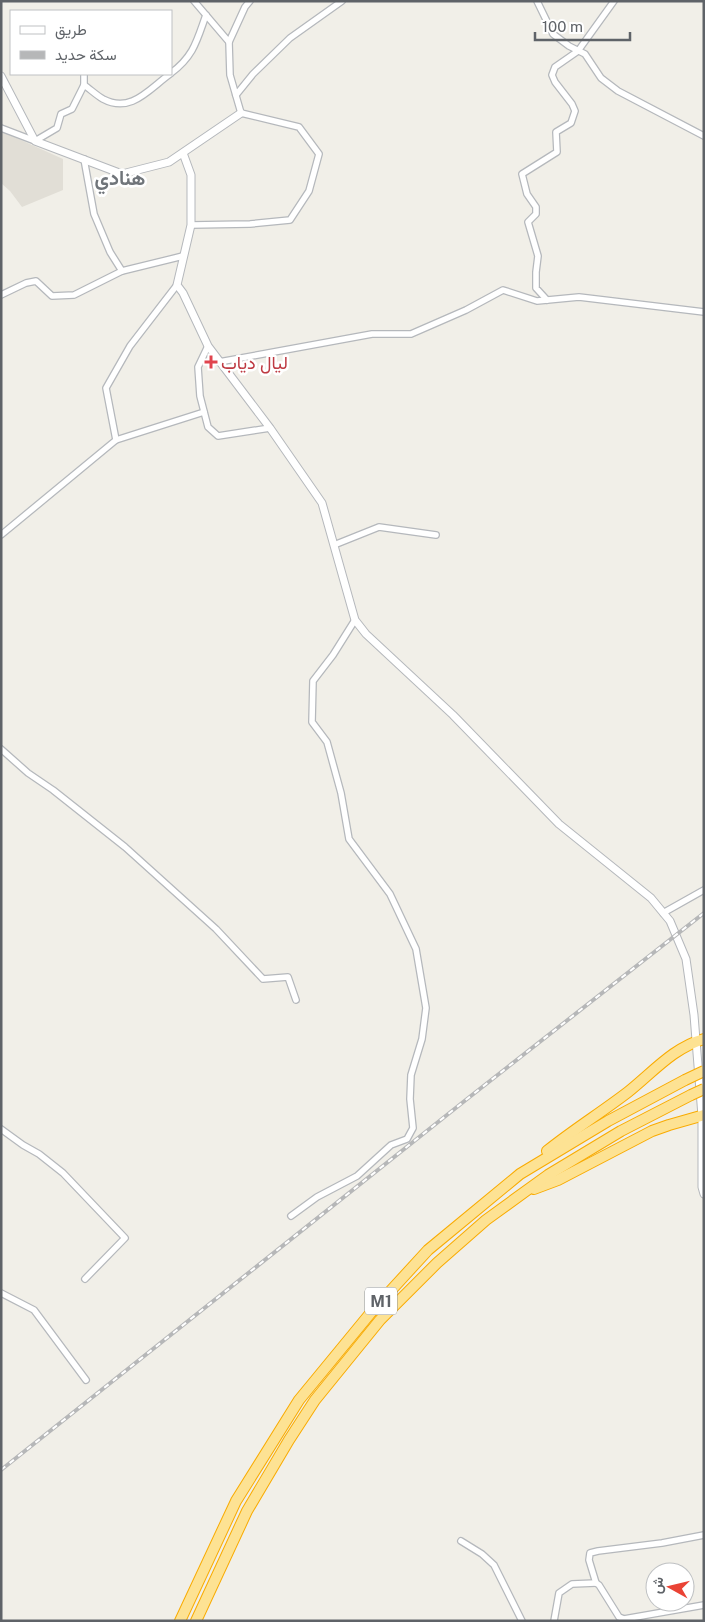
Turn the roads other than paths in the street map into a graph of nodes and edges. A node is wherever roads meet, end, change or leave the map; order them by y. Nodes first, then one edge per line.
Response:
1 (194, 1) edge
2 (250, 1) edge
3 (342, 1) edge
4 (537, 1) edge
5 (614, 1) edge
6 (206, 15) junction
7 (229, 42) junction
8 (578, 51) junction
9 (172, 72) edge
10 (84, 75) edge
11 (168, 75) edge
12 (1, 76) edge
13 (84, 85) junction
14 (236, 94) junction
15 (240, 113) junction
16 (1, 128) edge
17 (704, 136) edge
18 (35, 141) junction
19 (183, 153) junction
20 (84, 159) junction
21 (191, 225) junction
22 (184, 256) junction
23 (122, 271) junction
24 (178, 284) junction
25 (1, 295) edge
26 (547, 300) junction
27 (704, 312) edge
28 (208, 346) junction
29 (220, 362) junction
30 (204, 412) junction
31 (270, 428) junction
32 (116, 440) junction
33 (1, 535) edge
34 (436, 535) dead end
35 (334, 545) junction
36 (355, 620) junction
37 (1, 749) edge
38 (704, 890) edge
39 (663, 913) junction
40 (296, 1000) dead end
41 (700, 1040) edge
42 (704, 1071) edge
43 (704, 1089) edge
44 (703, 1118) edge
45 (1, 1129) edge
46 (520, 1174) junction
47 (528, 1190) junction
48 (704, 1194) edge
49 (291, 1216) dead end
50 (85, 1279) dead end
51 (1, 1293) edge
52 (86, 1380) dead end
53 (704, 1535) edge
54 (461, 1541) dead end
55 (596, 1582) junction
56 (704, 1605) edge
57 (180, 1621) edge
58 (196, 1621) edge
59 (522, 1621) edge
60 (554, 1621) edge

1 - 6 street
2 - 7 street
3 - 14 street
4 - 8 street
5 - 8 street
6 - 7 street
6 - 9 street
7 - 14 street
8 - 17 street
8 - 26 street
10 - 13 street
11 - 13 street
12 - 18 street
13 - 18 street
14 - 15 street
15 - 19 street
15 - 21 street
16 - 18 street
18 - 20 street
19 - 20 street
19 - 21 street
20 - 23 street
21 - 22 street
22 - 23 street
22 - 24 street
23 - 25 street
24 - 28 street
24 - 32 street
26 - 27 street
26 - 29 street
28 - 29 street
28 - 30 street
29 - 31 street
30 - 31 street
30 - 32 street
31 - 35 street
32 - 33 street
34 - 35 street
35 - 36 street
36 - 39 street
36 - 49 street
37 - 40 street
38 - 39 street
39 - 41 street
41 - 44 street
41 - 46 highway
42 - 46 highway, M1, bridge
43 - 47 highway, M1, bridge
44 - 47 highway
44 - 48 street
45 - 50 street
46 - 57 highway, M1
47 - 58 highway, M1
51 - 52 street
53 - 55 street
54 - 59 street
55 - 56 street
55 - 60 street

